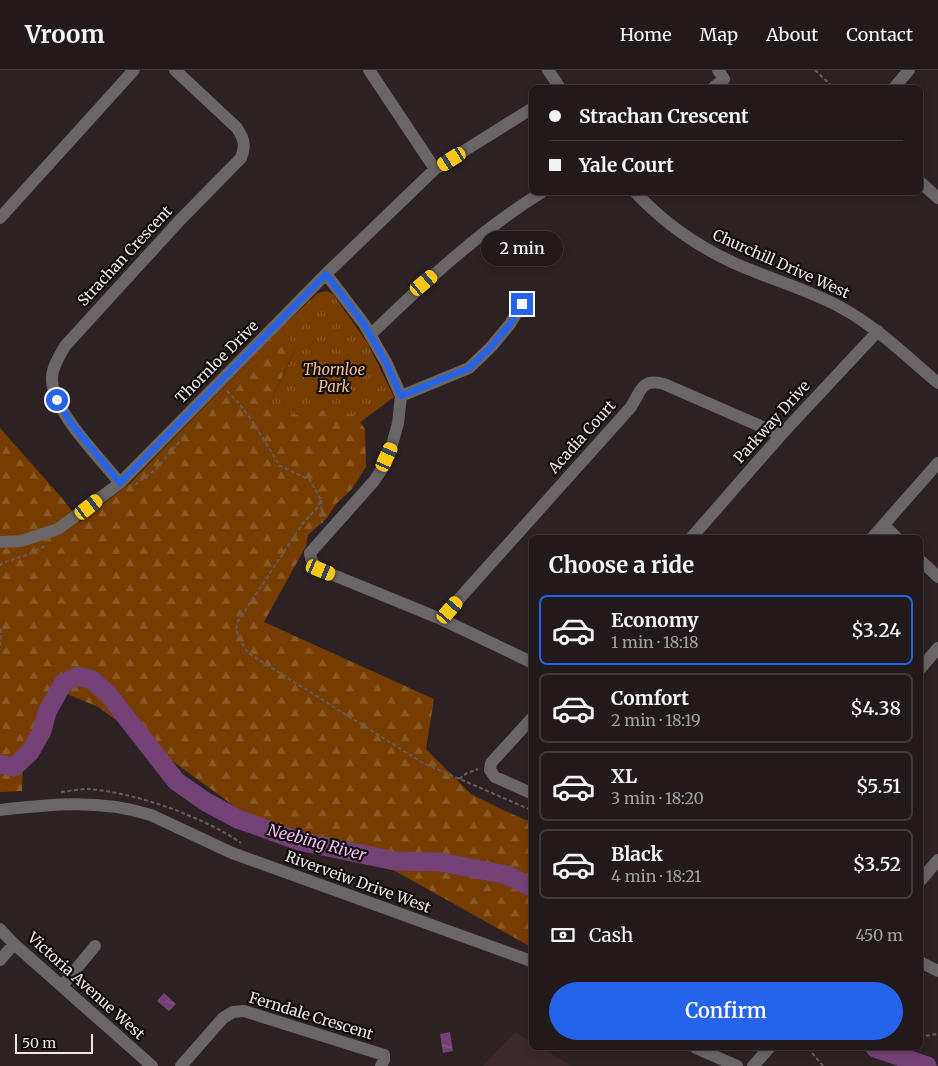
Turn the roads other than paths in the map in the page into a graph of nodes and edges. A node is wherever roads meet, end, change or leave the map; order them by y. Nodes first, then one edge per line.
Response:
1 (134, 70) edge
2 (175, 70) edge
3 (369, 70) edge
4 (548, 70) edge
5 (718, 70) edge
6 (909, 70) edge
7 (558, 85) edge
8 (717, 85) edge
9 (896, 85) edge
10 (529, 110) edge
11 (436, 169) junction
12 (923, 185) edge
13 (537, 195) edge
14 (638, 195) edge
15 (938, 198) edge
16 (0, 218) edge
17 (326, 274) junction
18 (522, 304) dead end
19 (878, 331) junction
20 (370, 335) junction
21 (938, 383) edge
22 (401, 396) junction
23 (781, 435) junction
24 (938, 463) edge
25 (120, 483) junction
26 (884, 525) junction
27 (694, 535) edge
28 (875, 535) edge
29 (894, 535) edge
30 (0, 542) edge
31 (923, 563) edge
32 (938, 577) edge
33 (442, 619) junction
34 (938, 648) edge
35 (529, 661) edge
36 (923, 665) edge
37 (529, 721) edge
38 (529, 792) edge
39 (0, 810) edge
40 (938, 860) edge
41 (923, 877) edge
42 (0, 929) edge
43 (14, 944) junction
44 (95, 946) dead end
45 (529, 959) edge
46 (0, 960) edge
47 (923, 963) edge
48 (938, 970) edge
49 (62, 986) junction
50 (701, 1050) edge
51 (767, 1050) edge
52 (152, 1066) edge
53 (181, 1066) edge
54 (381, 1066) edge
55 (737, 1066) edge
56 (753, 1066) edge

1 - 16 street
2 - 25 street, Strachan Crescent
3 - 11 street
4 - 7 street
5 - 8 street
6 - 9 street
10 - 11 street, Thornloe Drive
11 - 17 street, Thornloe Drive
12 - 15 street
13 - 20 street
14 - 19 street, Churchill Drive West
17 - 20 street
17 - 25 street, Thornloe Drive
18 - 22 street
19 - 21 street, Churchill Drive West
19 - 23 street, Parkway Drive
20 - 22 street
22 - 33 street
23 - 27 street, Parkway Drive
23 - 33 street, Acadia Court
24 - 26 street
25 - 30 street, Thornloe Drive
26 - 28 street
26 - 29 street
31 - 32 street
33 - 35 street
34 - 36 street
37 - 38 street
39 - 45 street, Riverveiw Drive West
40 - 41 street
42 - 43 street, Victoria Avenue West
43 - 46 street
43 - 49 street, Victoria Avenue West
44 - 49 street
47 - 48 street
49 - 52 street, Victoria Avenue West
50 - 55 street
51 - 56 street
53 - 54 street, Ferndale Crescent

